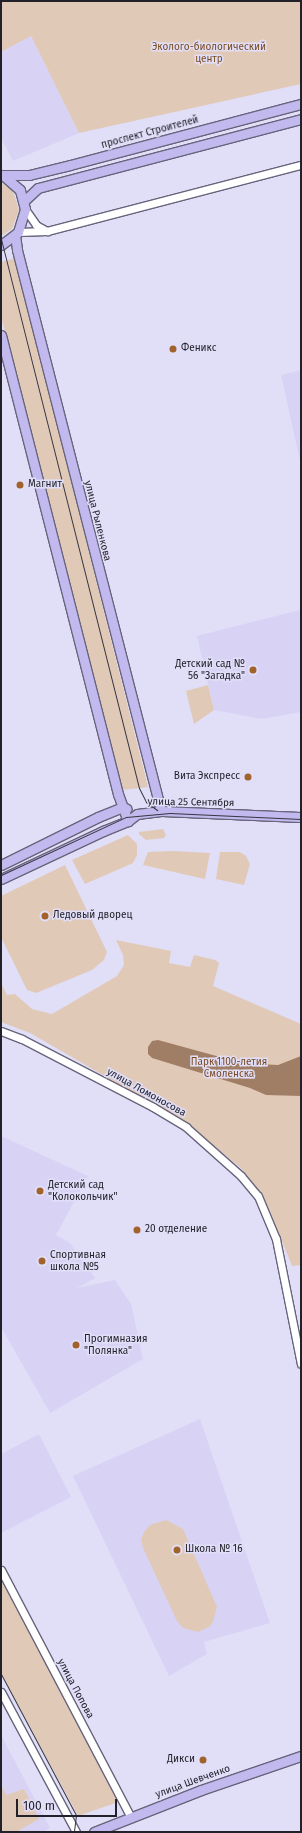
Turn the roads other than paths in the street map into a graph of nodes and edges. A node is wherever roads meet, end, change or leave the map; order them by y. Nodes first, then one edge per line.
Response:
1 (301, 104) edge
2 (301, 119) edge
3 (301, 165) edge
4 (2, 175) edge
5 (25, 205) junction
6 (47, 231) junction
7 (16, 234) junction
8 (1, 245) edge
9 (1, 335) edge
10 (123, 807) junction
11 (161, 811) junction
12 (137, 814) junction
13 (301, 817) edge
14 (128, 821) junction
15 (1, 865) edge
16 (1, 879) edge
17 (1, 1031) edge
18 (301, 1364) edge
19 (1, 1570) edge
20 (1, 1692) edge
21 (301, 1756) edge
22 (131, 1818) junction
23 (76, 1832) edge
24 (94, 1832) edge

1 - 4 main road, проспект Строителей
2 - 5 main road
3 - 6 street
4 - 5 main road
5 - 6 street
5 - 7 main road
6 - 7 street
7 - 8 main road
7 - 11 main road, улица Рыленкова
9 - 10 main road
10 - 12 main road
10 - 14 main road
10 - 15 main road
11 - 12 main road, улица 25 Сентября
11 - 13 main road, улица 25 Сентября
12 - 14 main road, улица 25 Сентября
14 - 16 main road, улица 25 Сентября
17 - 18 street, улица Ломоносова
19 - 22 street, улица Попова
20 - 23 street
21 - 22 main road, улица Шевченко
22 - 24 main road, улица Шевченко

